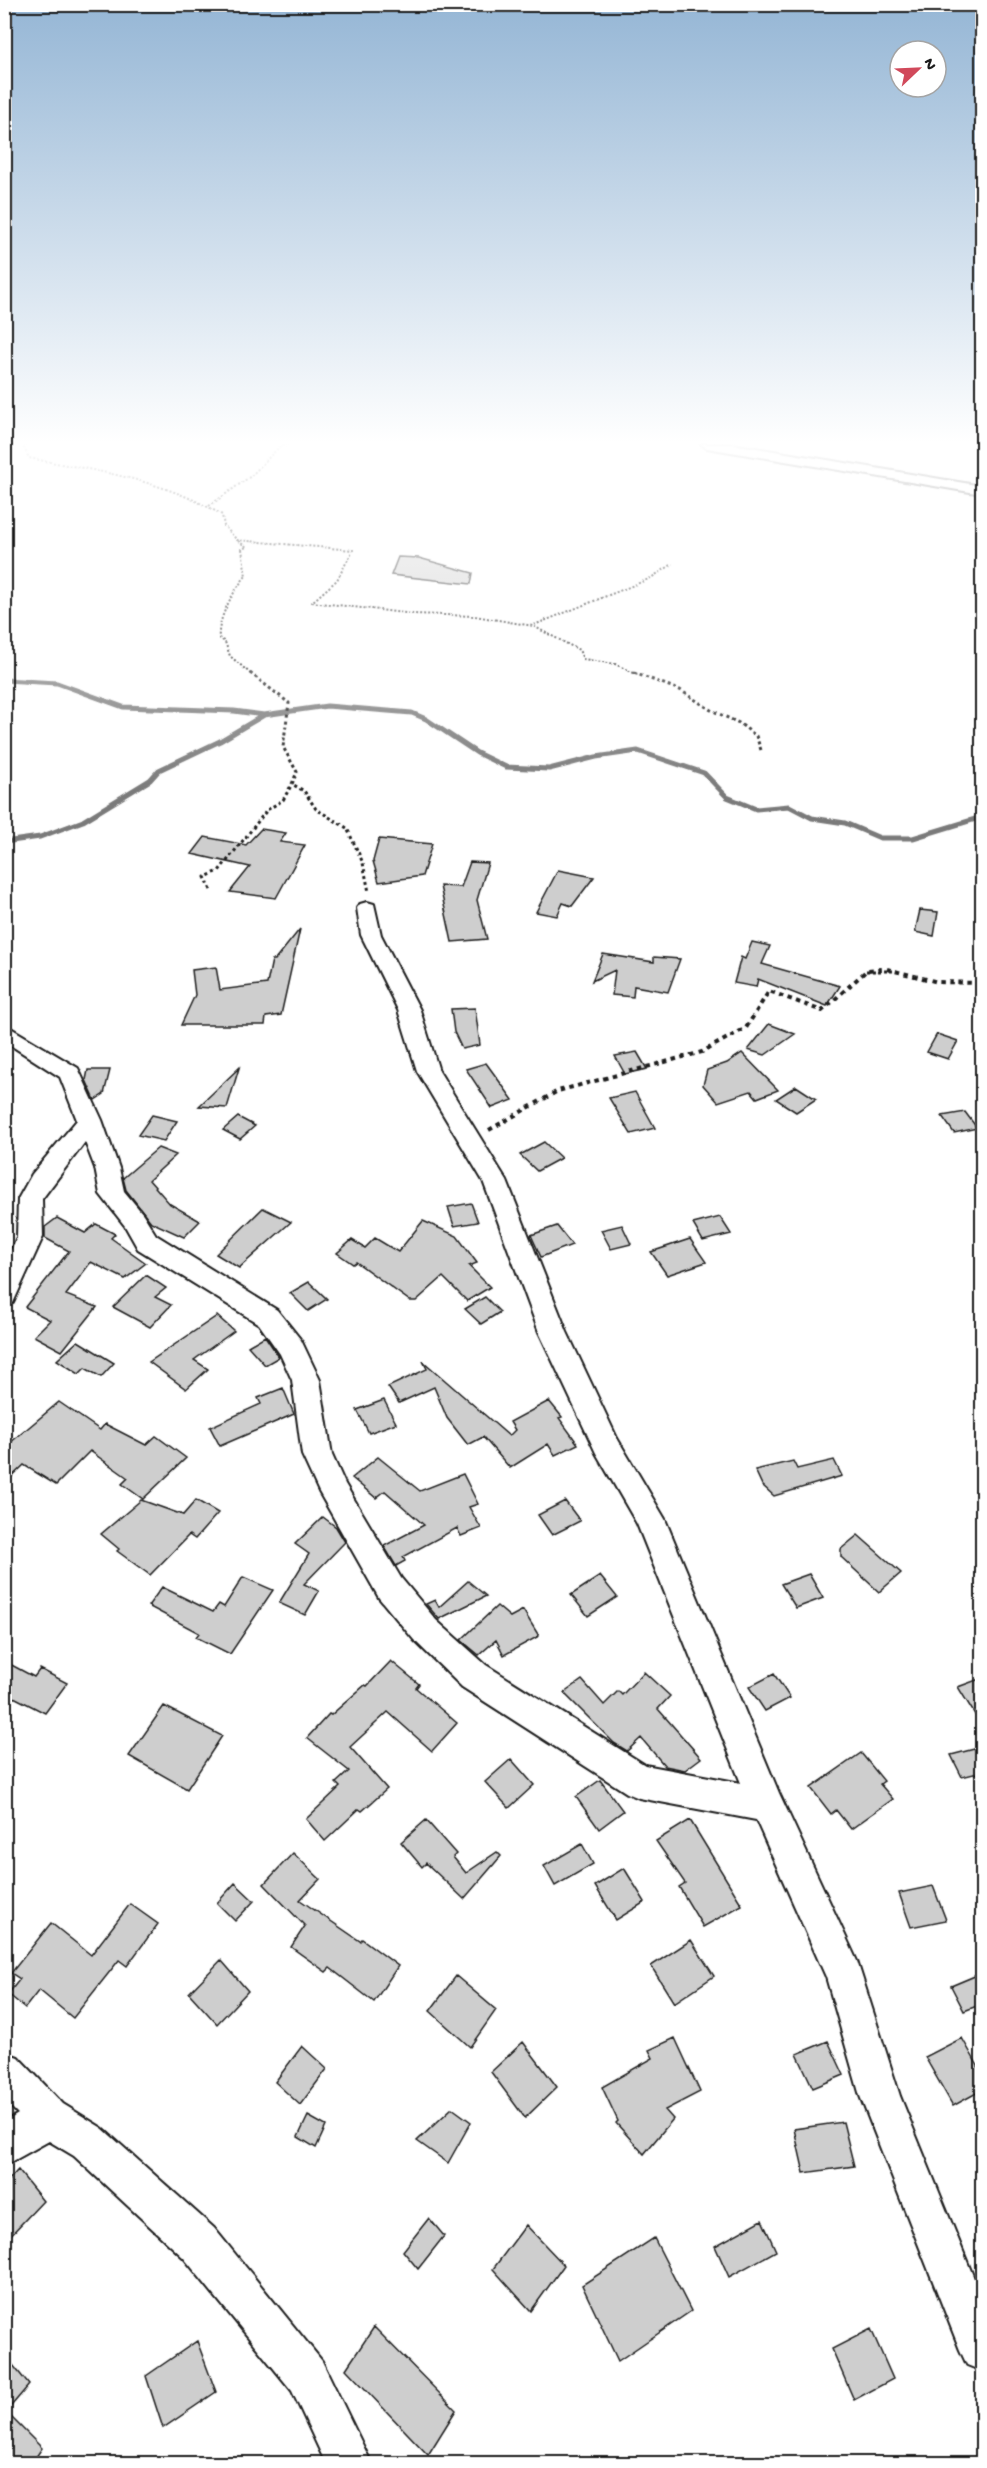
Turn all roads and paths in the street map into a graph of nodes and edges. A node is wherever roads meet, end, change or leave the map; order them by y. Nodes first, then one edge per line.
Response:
1 (244, 559) edge
2 (350, 559) edge
3 (673, 564) dead end
4 (533, 626) junction
5 (760, 750) dead end
6 (292, 784) junction
7 (211, 890) dead end
8 (367, 908) joint
9 (982, 983) edge
10 (4, 1031) edge
11 (90, 1120) junction
12 (470, 1142) junction
13 (4, 1296) edge
14 (767, 1804) junction
15 (4, 2071) edge
16 (49, 2118) junction
17 (4, 2146) edge
18 (982, 2350) edge
19 (350, 2463) edge

1 - 6 path
2 - 4 path
3 - 4 path
4 - 5 path
6 - 7 path
6 - 8 path
8 - 12 street
9 - 12 path
10 - 11 street
11 - 13 street
11 - 14 street
12 - 14 street
14 - 18 street
15 - 16 street
16 - 17 street
16 - 19 street

